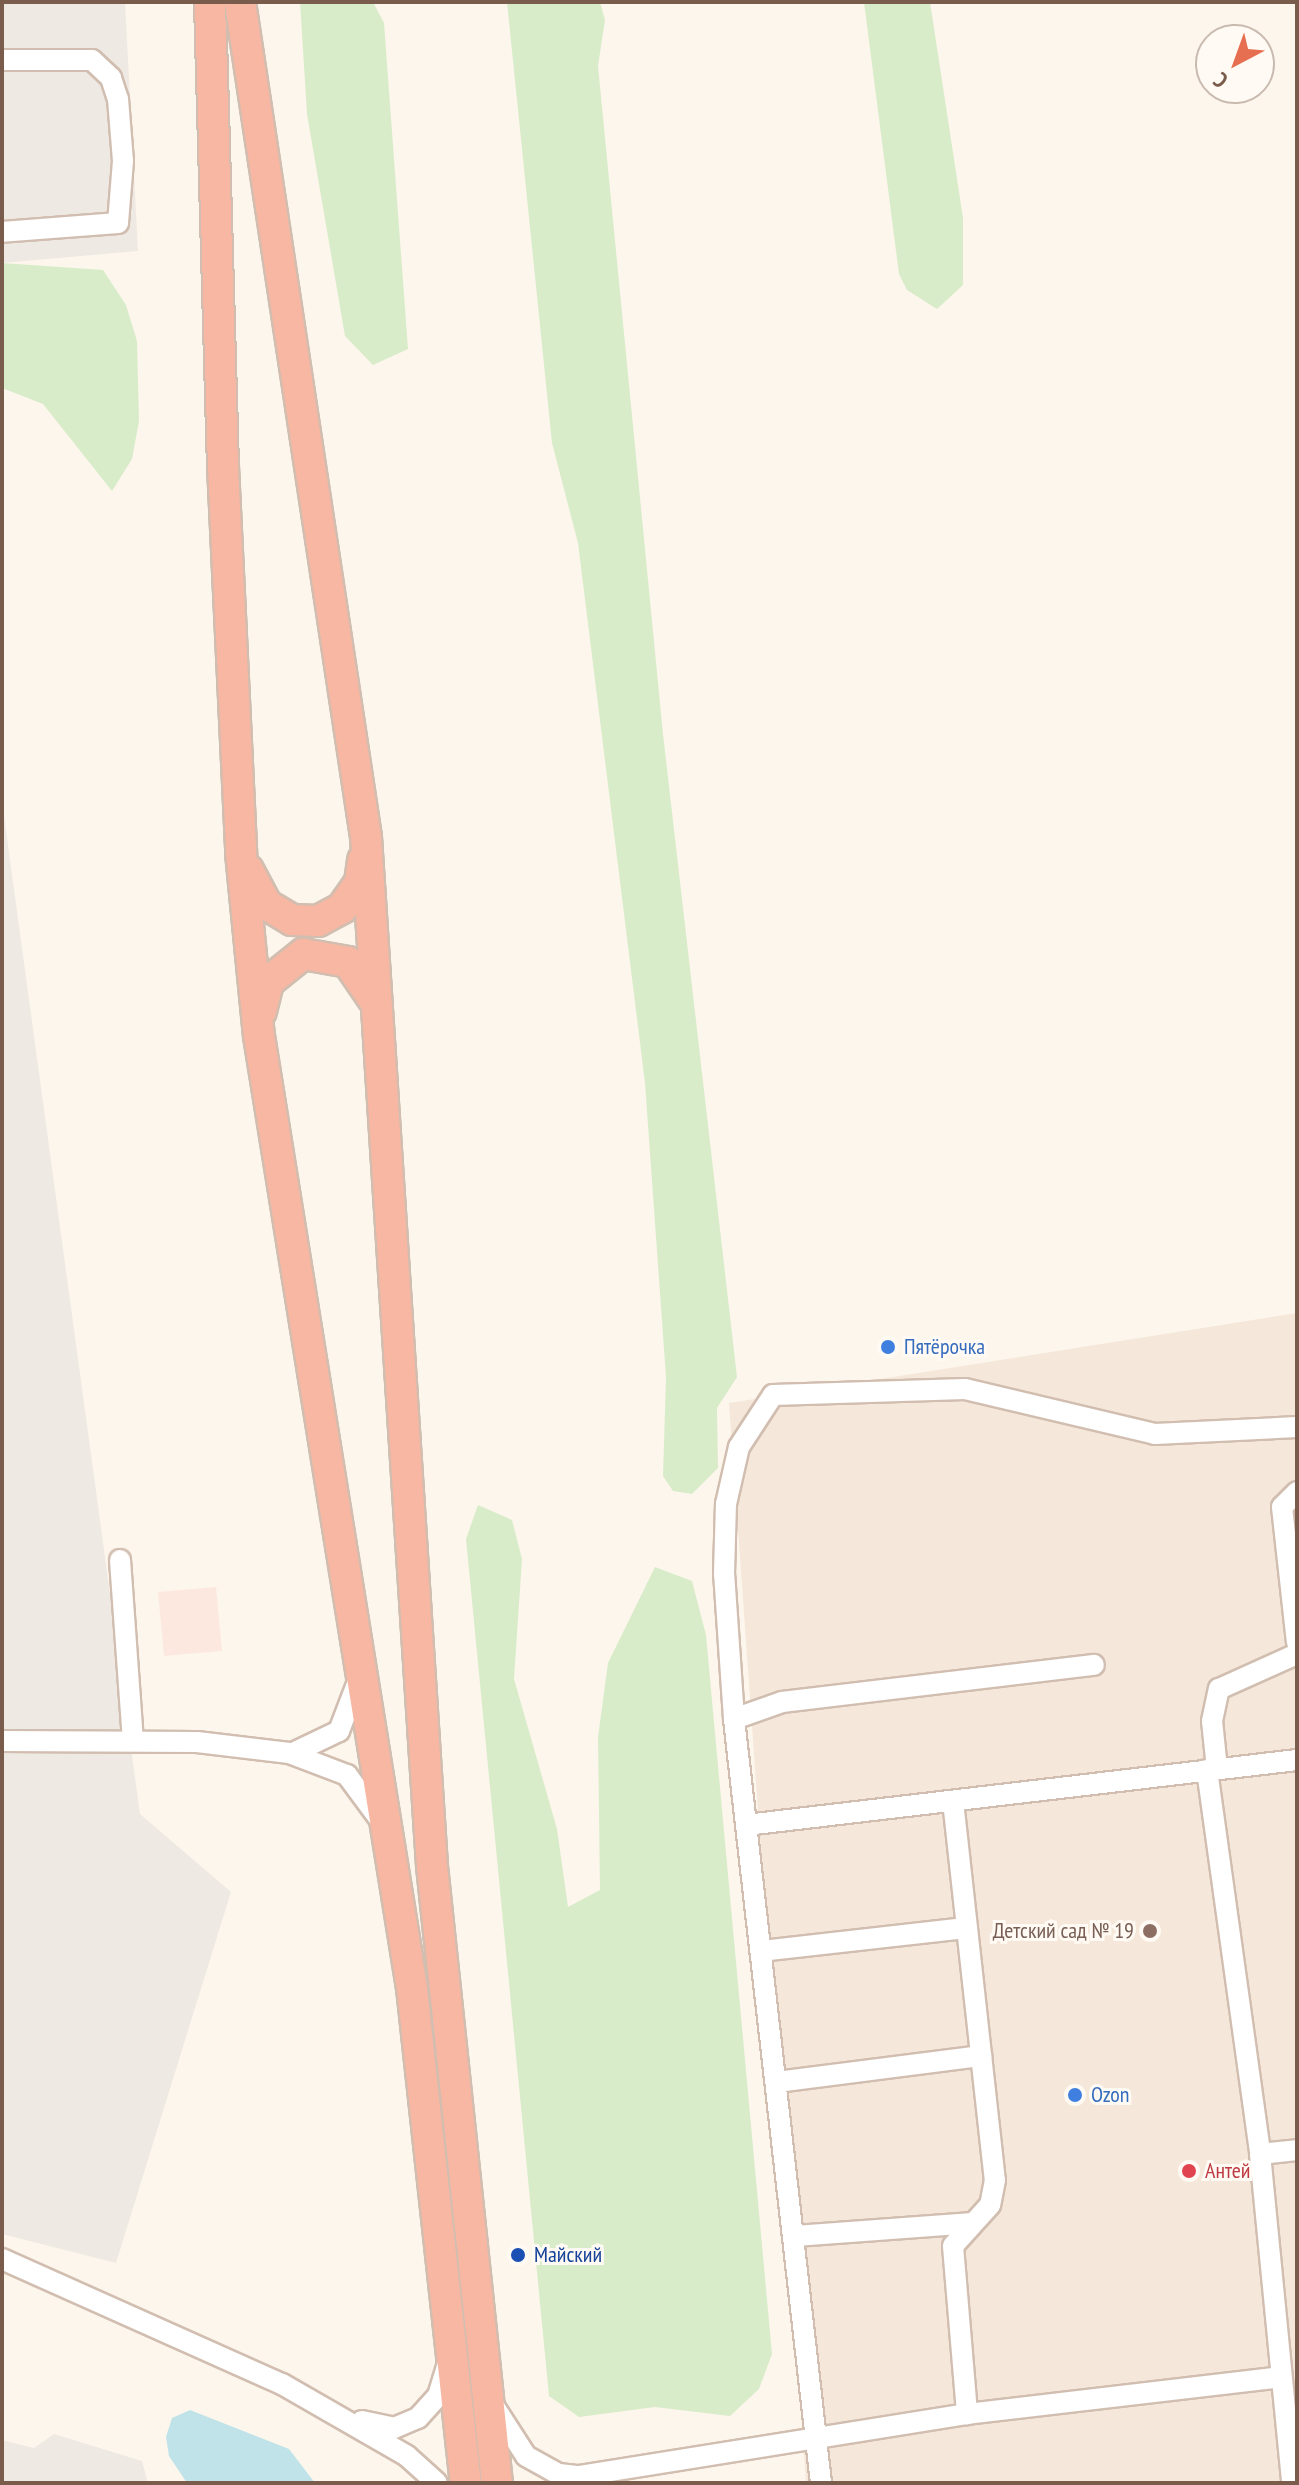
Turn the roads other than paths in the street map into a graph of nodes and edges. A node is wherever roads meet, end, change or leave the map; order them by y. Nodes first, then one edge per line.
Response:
1 (210, 2) edge
2 (240, 2) edge
3 (2, 60) edge
4 (2, 232) edge
5 (366, 837) junction
6 (241, 853) junction
7 (381, 1016) junction
8 (259, 1036) junction
9 (1297, 1427) edge
10 (1297, 1492) edge
11 (120, 1560) dead end
12 (1297, 1642) edge
13 (1297, 1654) edge
14 (1094, 1665) dead end
15 (359, 1669) junction
16 (734, 1719) junction
17 (133, 1740) junction
18 (2, 1741) edge
19 (289, 1753) junction
20 (1297, 1760) edge
21 (1212, 1770) junction
22 (953, 1801) junction
23 (746, 1825) junction
24 (390, 1842) junction
25 (967, 1928) junction
26 (761, 1951) junction
27 (981, 2056) junction
28 (777, 2082) junction
29 (1297, 2150) edge
30 (1260, 2154) junction
31 (970, 2223) junction
32 (795, 2236) junction
33 (2, 2259) edge
34 (451, 2349) junction
35 (1281, 2377) junction
36 (486, 2384) junction
37 (339, 2414) junction
38 (967, 2414) junction
39 (1291, 2422) edge
40 (816, 2442) junction
41 (572, 2479) edge
42 (437, 2483) edge
43 (466, 2483) edge
44 (497, 2483) edge
45 (821, 2483) edge
46 (1292, 2483) edge

1 - 6 highway
2 - 5 highway
3 - 4 street
5 - 6 highway
5 - 7 highway
6 - 8 highway
7 - 8 highway
7 - 36 highway
8 - 15 highway
9 - 16 street
10 - 12 street
11 - 17 street
13 - 21 street
14 - 16 street
15 - 19 street
15 - 24 highway
16 - 23 street
17 - 18 street
17 - 19 street
19 - 24 street
20 - 21 street
21 - 22 street
21 - 30 street
22 - 23 street
22 - 25 street
23 - 26 street
24 - 34 highway
25 - 26 street
25 - 27 street
26 - 28 street
27 - 28 street
27 - 31 street
28 - 32 street
29 - 30 street
30 - 35 street
31 - 32 street
31 - 38 street
32 - 40 street
33 - 37 street
34 - 37 street
34 - 43 highway
35 - 38 street
35 - 39 street
36 - 41 street
36 - 44 highway
37 - 42 street
38 - 40 street
39 - 46 street
40 - 41 street
40 - 45 street

